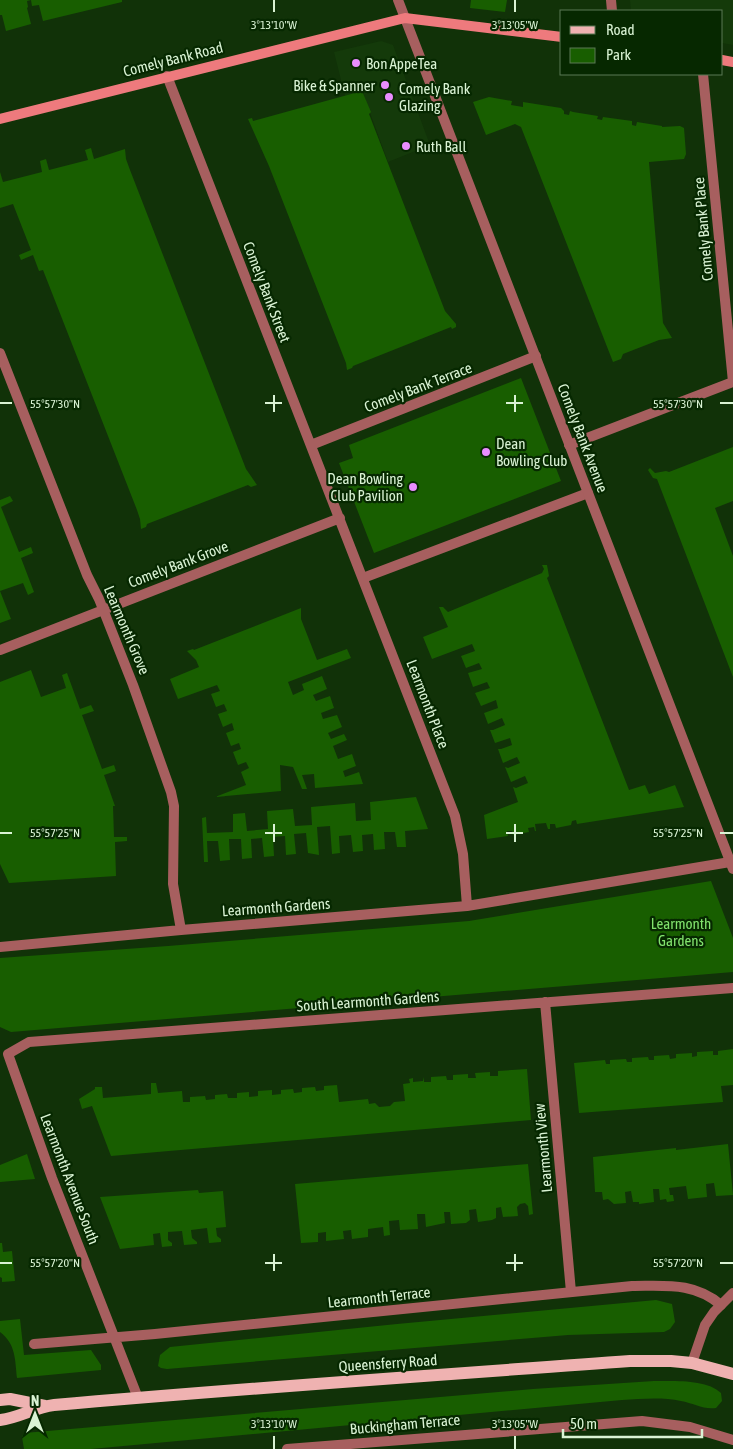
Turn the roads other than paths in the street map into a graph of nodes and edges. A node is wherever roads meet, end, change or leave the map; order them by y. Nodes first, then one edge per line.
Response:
1 (398, 0) edge
2 (405, 18) junction
3 (560, 37) edge
4 (703, 75) edge
5 (167, 76) junction
6 (0, 119) edge
7 (0, 353) edge
8 (536, 356) junction
9 (733, 382) edge
10 (569, 444) junction
11 (311, 445) junction
12 (588, 493) junction
13 (340, 518) junction
14 (363, 578) junction
15 (104, 610) junction
16 (0, 650) edge
17 (732, 866) edge
18 (467, 906) junction
19 (181, 930) junction
20 (0, 947) edge
21 (733, 988) edge
22 (545, 1002) junction
23 (4, 1053) edge
24 (571, 1292) junction
25 (733, 1292) edge
26 (721, 1305) junction
27 (116, 1337) junction
28 (34, 1344) dead end
29 (692, 1363) junction
30 (733, 1374) edge
31 (138, 1398) junction
32 (0, 1400) edge
33 (45, 1406) junction
34 (0, 1420) edge
35 (733, 1440) edge
36 (287, 1449) edge

1 - 2 street, Comely Bank Avenue
2 - 3 main road, Comely Bank Road
2 - 5 main road, Comely Bank Road
2 - 8 street, Comely Bank Avenue
4 - 9 street, Comely Bank Place
5 - 6 main road, Comely Bank Road
5 - 11 street, Comely Bank Street
7 - 15 street, Learmonth Grove
8 - 10 street, Comely Bank Avenue
8 - 11 street, Comely Bank Terrace
9 - 10 street, Comely Bank Place
10 - 12 street, Comely Bank Avenue
11 - 13 street, Comely Bank Street
12 - 14 street
12 - 17 street, Comely Bank Avenue
13 - 14 street, Learmonth Place
13 - 15 street, Comely Bank Grove
14 - 18 street, Learmonth Place
15 - 16 street, Comely Bank Grove
15 - 19 street, Learmonth Grove
17 - 18 street, Learmonth Gardens
18 - 19 street, Learmonth Gardens
19 - 20 street, Learmonth Gardens
21 - 22 street, South Learmonth Gardens
22 - 23 street, South Learmonth Gardens
22 - 24 street, Learmonth View
23 - 27 street, Learmonth Avenue South
24 - 26 street, Learmonth Terrace
24 - 27 street, Learmonth Terrace
25 - 26 street
26 - 29 street
27 - 28 street, Learmonth Terrace
27 - 31 street, Learmonth Avenue South
29 - 30 main road, Queensferry Road
29 - 31 main road, Queensferry Road
31 - 33 main road, Queensferry Road
32 - 33 main road, Queensferry Road
33 - 34 main road, Queensferry Road
35 - 36 street, Buckingham Terrace

